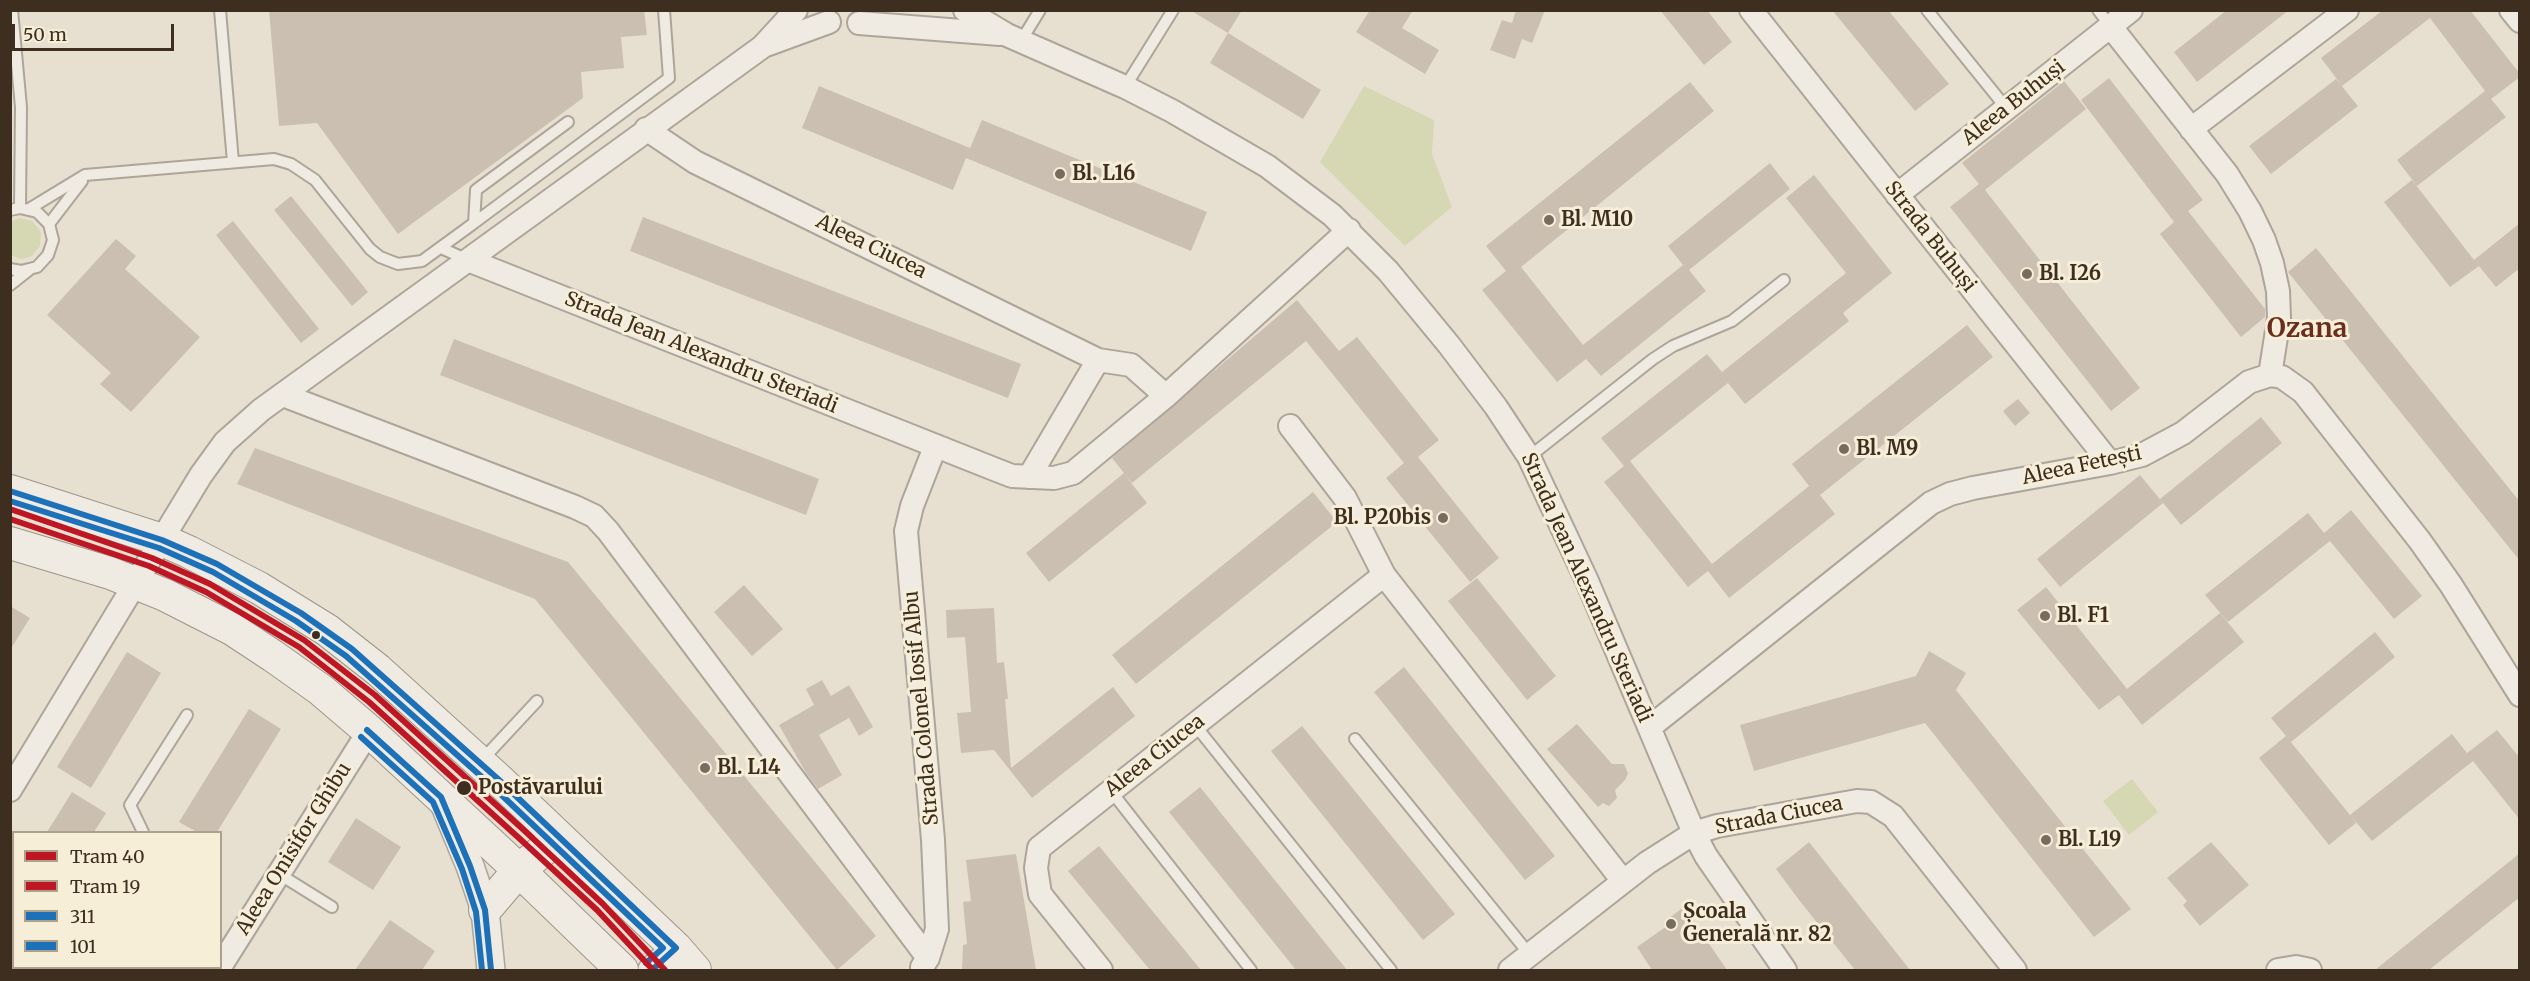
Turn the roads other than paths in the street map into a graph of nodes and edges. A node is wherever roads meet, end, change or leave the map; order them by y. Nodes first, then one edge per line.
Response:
1 (12, 10) edge
2 (220, 10) edge
3 (664, 10) edge
4 (796, 10) edge
5 (965, 10) edge
6 (1040, 10) edge
7 (1173, 10) edge
8 (1751, 10) edge
9 (1927, 10) edge
10 (2131, 10) edge
11 (2347, 10) edge
12 (2511, 10) edge
13 (822, 16) edge
14 (867, 17) edge
15 (2105, 19) edge
16 (2520, 21) edge
17 (1014, 38) junction
18 (762, 47) junction
19 (1125, 87) junction
20 (2007, 109) junction
21 (568, 122) dead end
22 (646, 129) junction
23 (2191, 129) junction
24 (233, 162) junction
25 (86, 176) junction
26 (1897, 195) junction
27 (20, 209) edge
28 (474, 223) junction
29 (49, 224) junction
30 (1349, 230) junction
31 (441, 248) junction
32 (468, 260) junction
33 (10, 269) edge
34 (29, 270) junction
35 (1784, 280) dead end
36 (10, 285) edge
37 (1098, 360) junction
38 (2270, 375) junction
39 (283, 395) junction
40 (1166, 396) junction
41 (1290, 426) dead end
42 (935, 447) junction
43 (1529, 457) junction
44 (2110, 463) junction
45 (1029, 477) junction
46 (10, 491) edge
47 (63, 496) dead end
48 (91, 517) junction
49 (162, 540) junction
50 (10, 543) edge
51 (1384, 574) junction
52 (137, 583) junction
53 (2520, 695) edge
54 (537, 701) dead end
55 (187, 715) dead end
56 (1195, 725) junction
57 (1650, 727) junction
58 (369, 731) junction
59 (1355, 739) dead end
60 (480, 762) junction
61 (10, 790) edge
62 (1111, 791) junction
63 (441, 797) junction
64 (143, 831) edge
65 (1694, 833) junction
66 (559, 837) junction
67 (519, 870) junction
68 (279, 874) junction
69 (1623, 881) junction
70 (332, 907) dead end
71 (485, 910) junction
72 (1530, 955) junction
73 (686, 959) edge
74 (924, 964) edge
75 (222, 965) edge
76 (491, 970) edge
77 (622, 970) edge
78 (652, 970) edge
79 (1101, 970) edge
80 (1251, 970) edge
81 (1391, 970) edge
82 (1510, 970) edge
83 (1785, 970) edge
84 (2015, 970) edge
85 (2278, 970) edge
86 (2310, 970) edge

1 - 27 lane
2 - 24 lane
3 - 28 lane
4 - 18 street
5 - 17 street, Strada Jean Alexandru Steriadi
6 - 17 lane
7 - 19 lane
8 - 26 street, Strada Buhuși
9 - 20 lane
10 - 15 street, Aleea Buhuși
11 - 23 street
12 - 16 street
13 - 14 street, Strada Jean Alexandru Steriadi
13 - 18 street
14 - 17 street, Strada Jean Alexandru Steriadi
15 - 20 street, Aleea Buhuși
15 - 23 street
17 - 19 street, Strada Jean Alexandru Steriadi
18 - 22 street
19 - 30 street, Strada Jean Alexandru Steriadi
20 - 26 street, Aleea Buhuși
21 - 28 lane
22 - 32 street
22 - 37 street, Aleea Ciucea
23 - 38 street
24 - 25 lane
24 - 31 lane
25 - 27 lane
25 - 29 lane
26 - 44 street, Strada Buhuși
27 - 29 lane
28 - 31 lane
29 - 34 lane
30 - 40 street
30 - 43 street, Strada Jean Alexandru Steriadi
31 - 32 lane
32 - 39 street
32 - 42 street, Strada Jean Alexandru Steriadi
33 - 34 lane
34 - 36 lane
35 - 43 lane
37 - 40 street, Aleea Ciucea
37 - 45 street
38 - 44 street, Aleea Fetești
38 - 53 street
39 - 49 street
39 - 74 street
40 - 45 street
41 - 51 street
42 - 45 street
42 - 74 street, Strada Colonel Iosif Albu
43 - 57 street, Strada Jean Alexandru Steriadi
44 - 57 street, Aleea Fetești
46 - 48 main road
47 - 48 lane
48 - 49 main road
49 - 52 street
49 - 60 main road
50 - 52 main road
51 - 56 street, Aleea Ciucea
51 - 69 street
52 - 58 main road
52 - 61 street
54 - 60 lane
55 - 64 lane
56 - 62 street, Aleea Ciucea
56 - 81 lane
57 - 65 street, Strada Jean Alexandru Steriadi
58 - 63 main road
58 - 68 street, Aleea Onisifor Ghibu
59 - 72 lane
60 - 66 main road
62 - 79 street, Aleea Ciucea
62 - 80 lane
63 - 67 main road
63 - 71 street
65 - 69 street, Strada Ciucea
65 - 83 street, Strada Jean Alexandru Steriadi
65 - 84 street, Strada Ciucea
66 - 67 main road
66 - 73 main road
67 - 71 main road
67 - 77 main road
68 - 70 lane
68 - 75 street, Aleea Onisifor Ghibu
69 - 72 street, Strada Ciucea
71 - 76 street
72 - 82 street, Strada Ciucea
73 - 78 street
85 - 86 street

